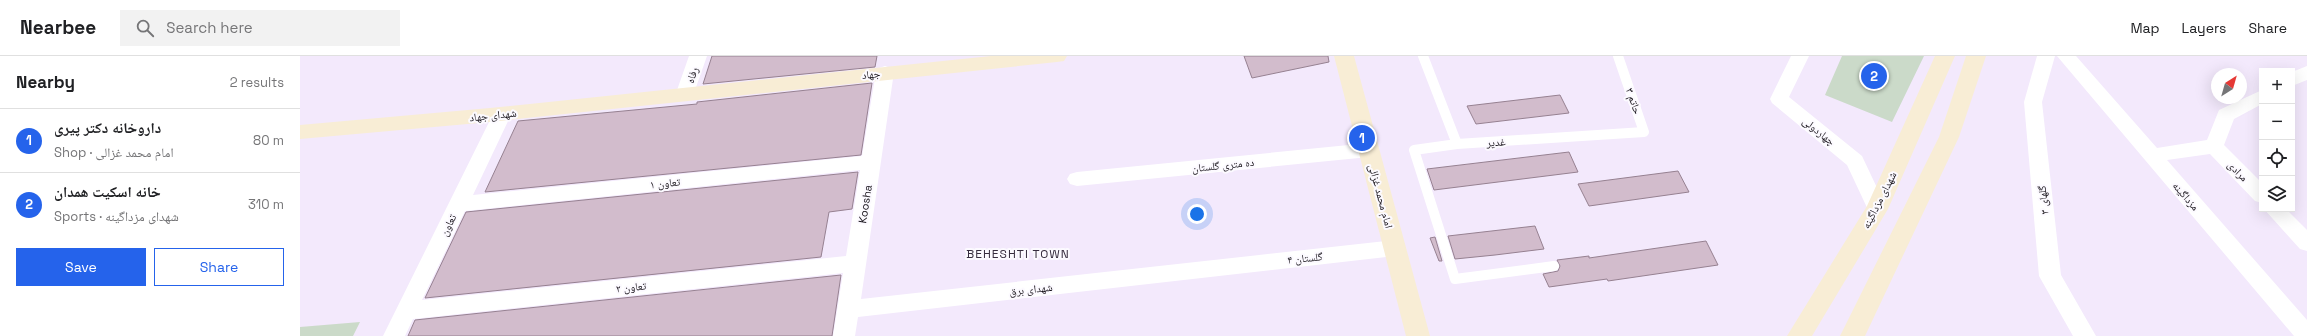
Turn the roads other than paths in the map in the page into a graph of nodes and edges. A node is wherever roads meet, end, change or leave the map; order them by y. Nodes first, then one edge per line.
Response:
1 (698, 56) edge
2 (1057, 56) edge
3 (1344, 56) edge
4 (1423, 56) edge
5 (1618, 56) edge
6 (1800, 56) edge
7 (1945, 56) edge
8 (1976, 56) edge
9 (2046, 56) edge
10 (2066, 56) edge
11 (885, 72) junction
12 (2307, 72) edge
13 (2295, 78) edge
14 (685, 93) junction
15 (2259, 98) edge
16 (502, 115) junction
17 (300, 132) edge
18 (1629, 134) joint
19 (1457, 144) junction
20 (2214, 146) junction
21 (1369, 150) junction
22 (2151, 156) junction
23 (872, 162) junction
24 (1077, 179) dead end
25 (2259, 193) edge
26 (459, 204) junction
27 (1876, 209) junction
28 (2277, 212) edge
29 (2307, 243) edge
30 (1395, 248) junction
31 (855, 263) junction
32 (1554, 266) dead end
33 (1215, 268) joint
34 (848, 309) junction
35 (406, 311) junction
36 (2307, 335) edge
37 (394, 336) edge
38 (844, 336) edge
39 (1418, 336) edge
40 (1799, 336) edge
41 (1852, 336) edge
42 (2085, 336) edge

1 - 14 street, رفاه
2 - 11 street, جهاد
3 - 21 street, امام محمد غزالی
4 - 19 lane
5 - 18 lane, حاتم ۳
6 - 27 street, چهاردولی
7 - 27 street, شهدای مزداگینه
8 - 41 street
9 - 42 street, گلهای ۳
10 - 22 street, مزداگینه
11 - 14 street, جهاد
11 - 23 street, Koosha
12 - 13 street
14 - 16 street, شهدای جهاد
15 - 20 street
16 - 17 street, شهدای جهاد
16 - 26 street, تعاون
18 - 19 lane, غدیر
19 - 32 lane, غدیر
20 - 22 street
20 - 25 street, مرادی
21 - 24 street, ده متری گلستان
21 - 30 street, امام محمد غزالی
22 - 36 street, مزداگینه
23 - 26 street, تعاون ۱
23 - 31 street, Koosha
26 - 35 street, تعاون
27 - 40 street, شهدای مزداگینه
28 - 29 street
30 - 33 street, گلستان ۴
30 - 39 street, امام محمد غزالی
31 - 34 street, Koosha
31 - 35 street, تعاون ۲
33 - 34 street, شهدای برق
34 - 38 street, Koosha
35 - 37 street, تعاون

